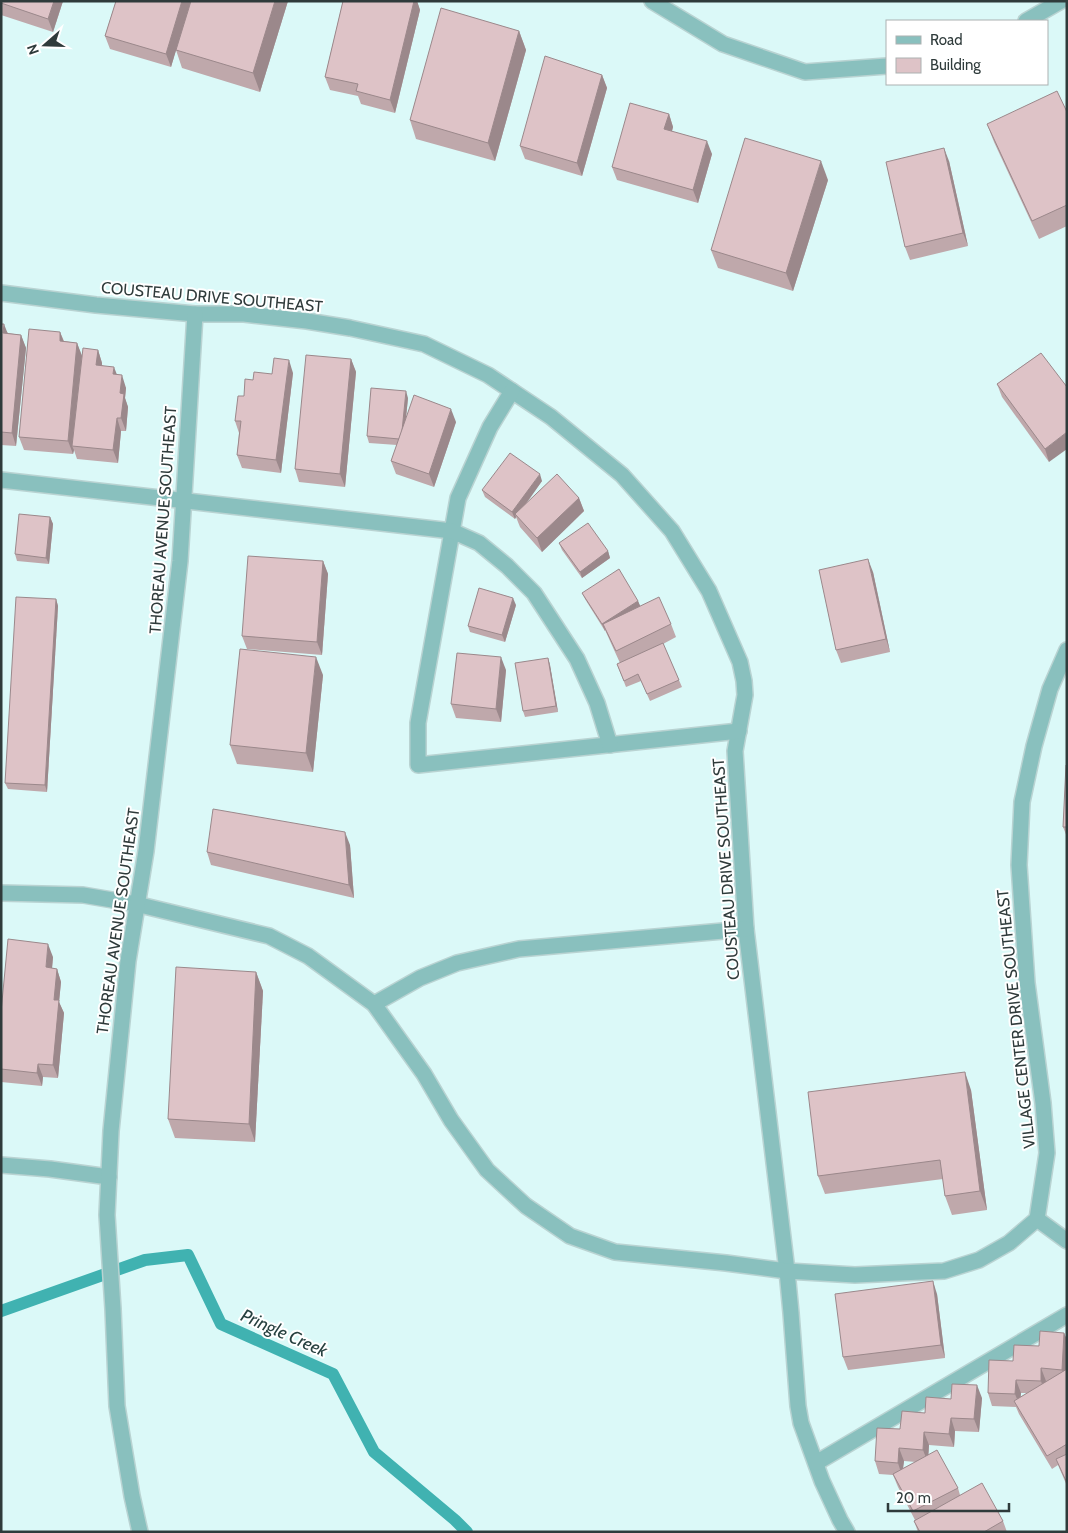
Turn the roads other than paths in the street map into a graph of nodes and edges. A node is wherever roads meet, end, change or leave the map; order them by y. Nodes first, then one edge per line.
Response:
1 (652, 1) edge
2 (1061, 1) edge
3 (1028, 20) edge
4 (886, 66) edge
5 (1, 293) edge
6 (194, 314) junction
7 (512, 391) junction
8 (1, 480) edge
9 (184, 500) junction
10 (452, 531) junction
11 (1067, 650) edge
12 (739, 731) junction
13 (610, 745) junction
14 (1, 894) edge
15 (136, 904) junction
16 (746, 929) junction
17 (374, 1004) junction
18 (1, 1165) edge
19 (109, 1177) junction
20 (1037, 1219) junction
21 (1067, 1241) edge
22 (787, 1271) junction
23 (1067, 1315) edge
24 (816, 1463) junction
25 (140, 1532) edge
26 (847, 1532) edge

1 - 4 street
2 - 3 street
5 - 6 street, COUSTEAU DRIVE SOUTHEAST
6 - 7 street, COUSTEAU DRIVE SOUTHEAST
6 - 9 street, THOREAU AVENUE SOUTHEAST
7 - 10 street
7 - 12 street, COUSTEAU DRIVE SOUTHEAST
8 - 9 street
9 - 10 street
9 - 15 street, THOREAU AVENUE SOUTHEAST
10 - 13 street
10 - 13 street
11 - 20 street, VILLAGE CENTER DRIVE SOUTHEAST
12 - 13 street
12 - 16 street, COUSTEAU DRIVE SOUTHEAST
14 - 15 street
15 - 17 street
15 - 19 street, THOREAU AVENUE SOUTHEAST
16 - 17 street
16 - 22 street, COUSTEAU DRIVE SOUTHEAST
17 - 22 street
18 - 19 street
19 - 25 street, THOREAU AVENUE SOUTHEAST
20 - 21 street
20 - 22 street
22 - 24 street, COUSTEAU DRIVE SOUTHEAST
23 - 24 street
24 - 26 street, COUSTEAU DRIVE SOUTHEAST

